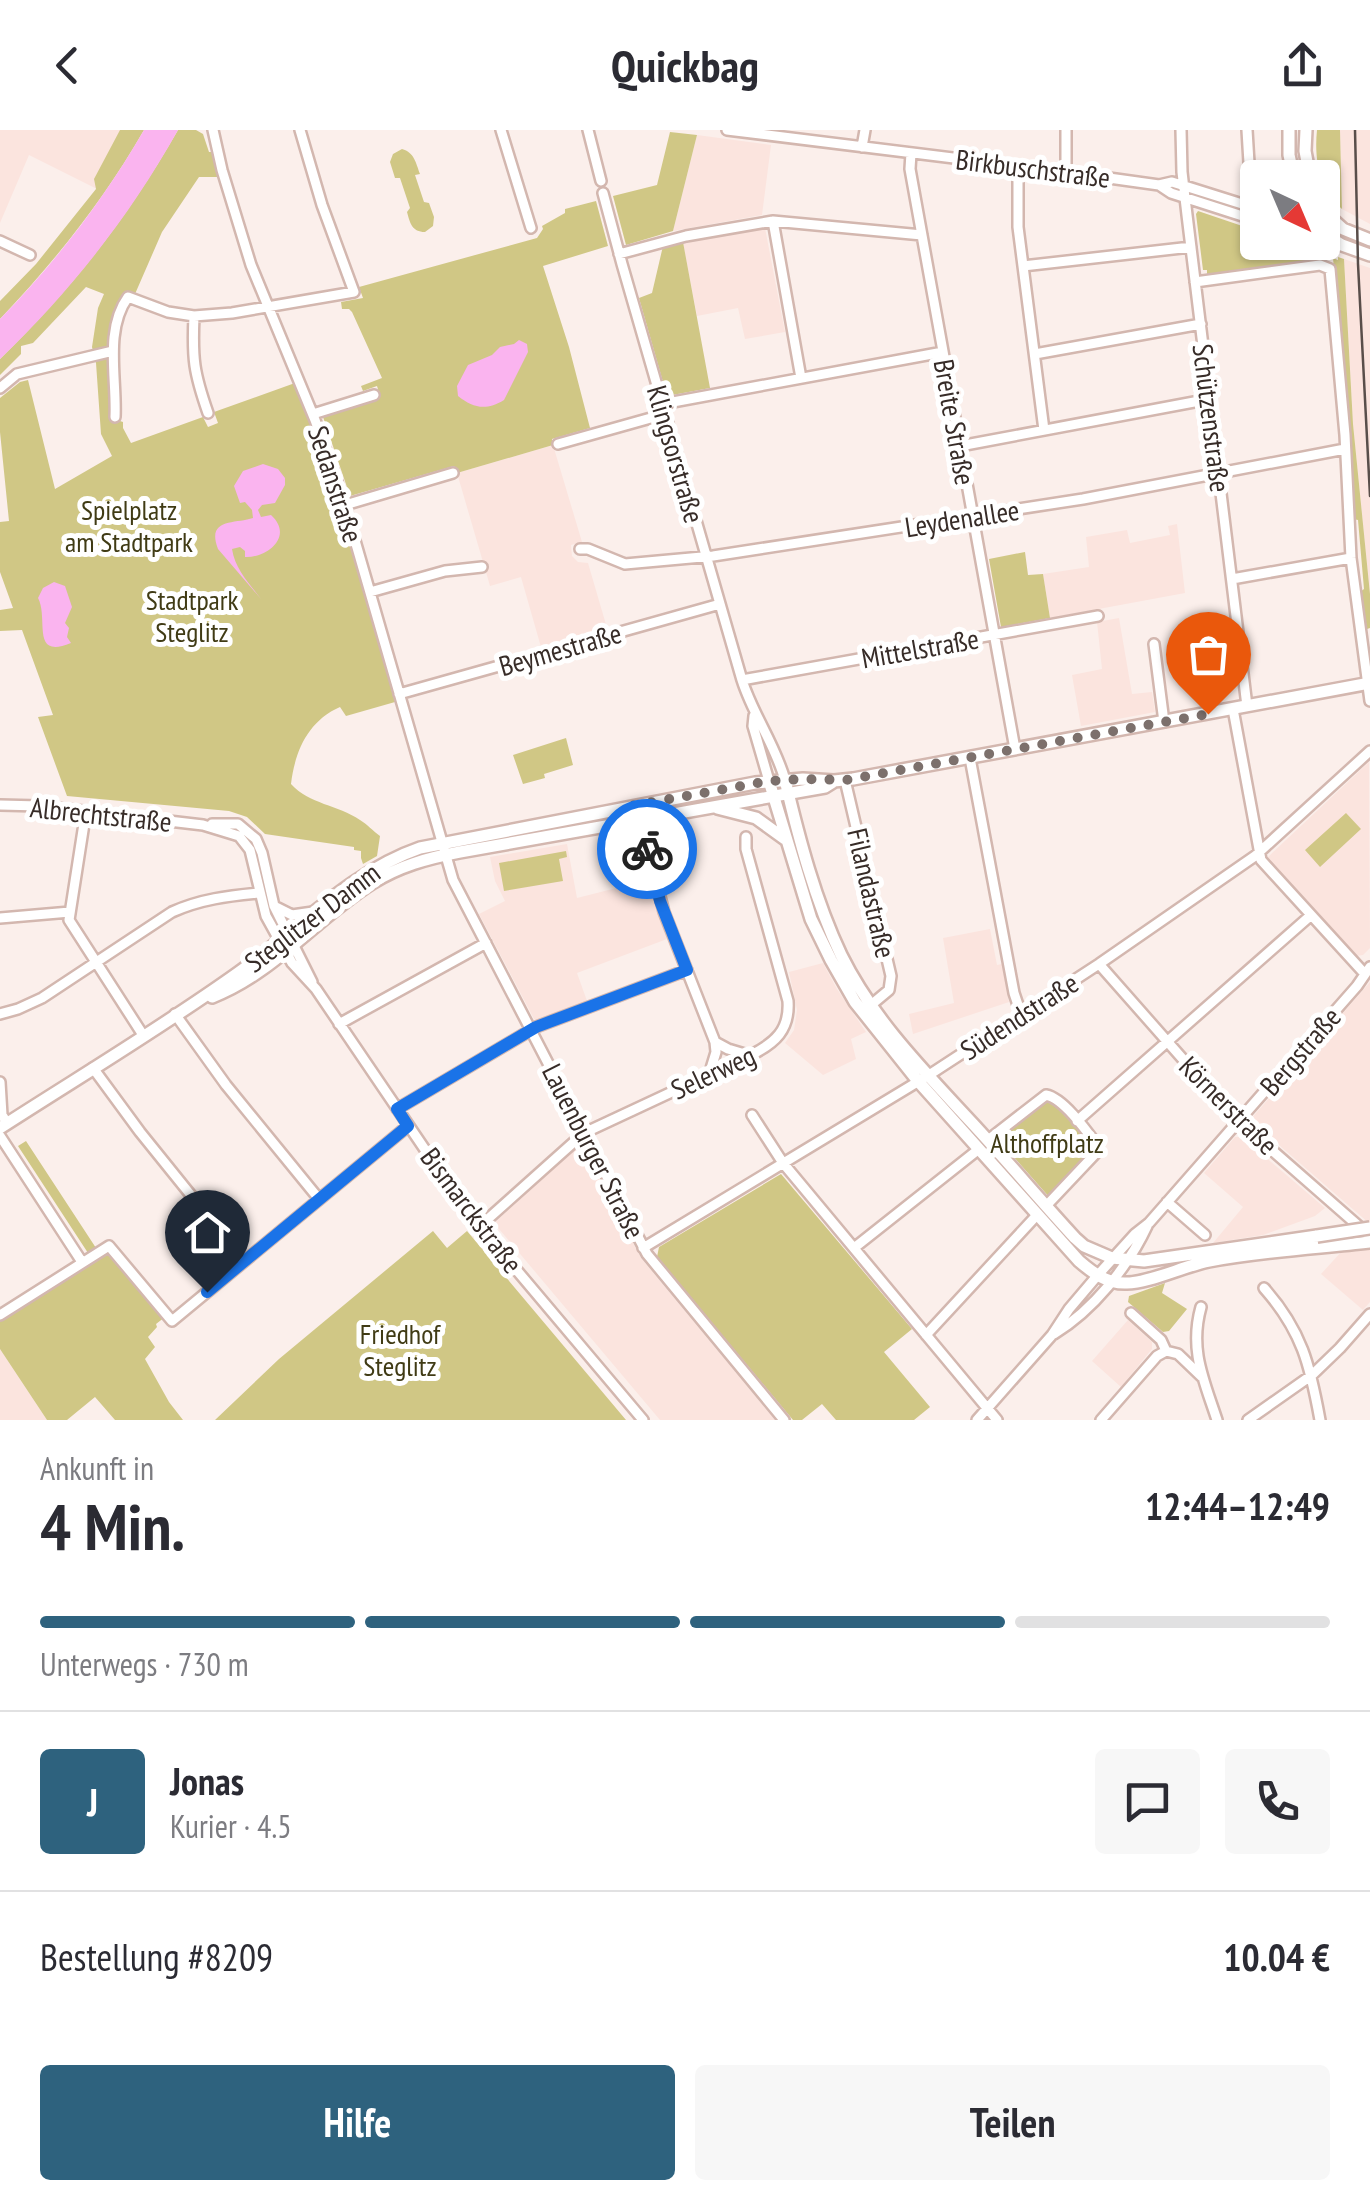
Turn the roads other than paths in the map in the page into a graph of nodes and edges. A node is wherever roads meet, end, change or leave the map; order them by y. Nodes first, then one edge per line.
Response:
1 (213, 130) edge
2 (300, 130) edge
3 (501, 130) edge
4 (588, 130) edge
5 (728, 130) edge
6 (865, 130) edge
7 (1066, 130) edge
8 (1181, 130) edge
9 (1247, 130) edge
10 (1290, 130) edge
11 (1306, 130) edge
12 (744, 131) edge
13 (862, 147) junction
14 (911, 153) junction
15 (1249, 160) edge
16 (1290, 160) edge
17 (1307, 160) edge
18 (1018, 166) junction
19 (1066, 172) junction
20 (601, 181) dead end
21 (1159, 186) junction
22 (1184, 186) junction
23 (604, 193) dead end
24 (1185, 198) junction
25 (1240, 203) edge
26 (1240, 215) edge
27 (773, 221) junction
28 (1340, 226) edge
29 (531, 228) dead end
30 (922, 236) junction
31 (1370, 240) edge
32 (0, 242) edge
33 (1340, 244) edge
34 (1191, 247) junction
35 (619, 254) junction
36 (30, 255) dead end
37 (1370, 255) edge
38 (1024, 266) junction
39 (1195, 282) junction
40 (267, 307) junction
41 (194, 316) junction
42 (1200, 324) junction
43 (113, 351) junction
44 (942, 352) junction
45 (1035, 354) junction
46 (801, 378) junction
47 (0, 388) edge
48 (374, 396) dead end
49 (1210, 399) junction
50 (663, 409) junction
51 (208, 414) dead end
52 (313, 414) junction
53 (115, 417) dead end
54 (1044, 430) junction
55 (558, 444) dead end
56 (960, 446) junction
57 (1345, 450) junction
58 (454, 474) dead end
59 (1219, 474) junction
60 (344, 504) junction
61 (972, 516) junction
62 (580, 550) dead end
63 (706, 557) junction
64 (1352, 558) junction
65 (482, 567) dead end
66 (1232, 579) junction
67 (370, 592) junction
68 (720, 604) junction
69 (1098, 616) dead end
70 (994, 634) junction
71 (1154, 644) dead end
72 (742, 680) junction
73 (1368, 684) edge
74 (399, 694) junction
75 (1370, 700) edge
76 (1247, 706) junction
77 (1232, 709) junction
78 (754, 713) junction
79 (1164, 722) junction
80 (1015, 750) junction
81 (1370, 751) edge
82 (970, 758) junction
83 (769, 781) junction
84 (840, 781) junction
85 (787, 786) junction
86 (774, 795) junction
87 (0, 805) edge
88 (631, 806) junction
89 (708, 806) junction
90 (86, 812) junction
91 (637, 820) junction
92 (203, 825) junction
93 (746, 838) dead end
94 (788, 842) junction
95 (444, 849) junction
96 (1260, 852) junction
97 (258, 893) junction
98 (274, 906) junction
99 (320, 909) junction
100 (70, 912) junction
101 (1310, 916) junction
102 (0, 918) edge
103 (287, 943) junction
104 (486, 943) junction
105 (96, 962) junction
106 (1099, 964) junction
107 (687, 970) junction
108 (1368, 971) edge
109 (871, 1005) junction
110 (0, 1014) edge
111 (175, 1014) junction
112 (1021, 1014) junction
113 (339, 1024) junction
114 (531, 1030) junction
115 (143, 1035) junction
116 (1167, 1041) junction
117 (716, 1042) junction
118 (751, 1055) junction
119 (93, 1068) junction
120 (709, 1074) junction
121 (923, 1078) junction
122 (0, 1082) edge
123 (397, 1109) junction
124 (752, 1115) dead end
125 (1077, 1120) junction
126 (1238, 1121) junction
127 (4, 1126) edge
128 (408, 1126) junction
129 (584, 1133) junction
130 (0, 1136) edge
131 (984, 1145) junction
132 (783, 1163) junction
133 (319, 1199) junction
134 (1167, 1202) junction
135 (1042, 1210) junction
136 (1148, 1223) junction
137 (480, 1226) junction
138 (1205, 1235) dead end
139 (1370, 1235) edge
140 (1318, 1241) junction
141 (644, 1248) junction
142 (854, 1248) junction
143 (1090, 1248) junction
144 (1112, 1258) junction
145 (1127, 1260) junction
146 (244, 1261) junction
147 (1079, 1261) junction
148 (82, 1262) junction
149 (1097, 1276) junction
150 (1110, 1282) junction
151 (1264, 1288) dead end
152 (1202, 1307) dead end
153 (1131, 1313) dead end
154 (1370, 1314) edge
155 (0, 1315) edge
156 (926, 1335) junction
157 (1052, 1336) junction
158 (1196, 1350) junction
159 (1166, 1351) junction
160 (1182, 1358) junction
161 (1312, 1375) junction
162 (1204, 1379) junction
163 (987, 1409) junction
164 (643, 1420) edge
165 (784, 1420) edge
166 (978, 1420) edge
167 (997, 1420) edge
168 (1100, 1420) edge
169 (1218, 1420) edge
170 (1248, 1420) edge
171 (1320, 1420) edge

1 - 40 street, Sedanstraße
2 - 40 street
3 - 29 street
4 - 20 street
5 - 12 street, Birkbuschstraße
6 - 13 street
7 - 19 street
8 - 22 street, Schützenstraße
9 - 15 street
10 - 16 main road
11 - 17 main road
12 - 13 street, Birkbuschstraße
13 - 14 street, Birkbuschstraße
14 - 18 street, Birkbuschstraße
14 - 30 street, Breite Straße
18 - 19 street, Birkbuschstraße
18 - 38 street
19 - 21 street, Birkbuschstraße
21 - 22 street, Birkbuschstraße
21 - 24 street, Birkbuschstraße
22 - 24 street, Schützenstraße
22 - 25 street, Birkbuschstraße
23 - 35 street, Klingsorstraße
24 - 26 street, Birkbuschstraße
24 - 34 street, Schützenstraße
27 - 30 street
27 - 35 street
27 - 46 street
28 - 31 main road
30 - 44 street, Breite Straße
32 - 36 street
33 - 37 main road
34 - 38 street
34 - 39 street, Schützenstraße
35 - 50 street, Klingsorstraße
38 - 45 street
39 - 42 street, Schützenstraße
39 - 57 street
40 - 41 street
40 - 52 street, Sedanstraße
41 - 43 street
41 - 51 street
42 - 45 street
42 - 49 street, Schützenstraße
43 - 47 street
43 - 53 street
44 - 46 street
44 - 56 street, Breite Straße
45 - 54 street
46 - 50 street
48 - 52 street
49 - 54 street
49 - 59 street, Schützenstraße
50 - 55 street
50 - 63 street, Klingsorstraße
52 - 60 street, Sedanstraße
54 - 56 street
56 - 61 street, Breite Straße
57 - 59 street, Leydenallee
57 - 64 street
58 - 60 street
59 - 61 street, Leydenallee
59 - 66 street, Schützenstraße
60 - 67 street, Sedanstraße
61 - 63 street, Leydenallee
61 - 70 street, Breite Straße
62 - 63 street, Leydenallee
63 - 68 street, Klingsorstraße
64 - 66 street
64 - 73 street
65 - 67 street
66 - 76 street, Schützenstraße
67 - 74 street, Sedanstraße
68 - 72 street, Klingsorstraße
68 - 74 street, Beymestraße
69 - 70 street, Mittelstraße
70 - 72 street, Mittelstraße
70 - 80 street, Breite Straße
71 - 79 street
72 - 78 street, Klingsorstraße
73 - 75 street
73 - 76 main road
74 - 95 street, Sedanstraße
76 - 77 main road
77 - 79 main road
77 - 96 street
78 - 83 street, Klingsorstraße
78 - 85 street, Klingsorstraße
79 - 80 main road
80 - 82 main road
81 - 96 street, Südendstraße
82 - 84 main road
82 - 112 street
83 - 85 main road
83 - 86 main road
83 - 88 main road
84 - 85 main road
84 - 109 street, Filandastraße
85 - 86 main road
85 - 109 main road
86 - 89 main road
86 - 94 main road
87 - 90 street, Albrechtstraße
88 - 91 main road
88 - 95 main road
89 - 91 main road
89 - 94 main road
90 - 92 street, Albrechtstraße
90 - 100 street
91 - 95 main road
91 - 107 street
92 - 97 street, Bismarckstraße
92 - 98 street, Bismarckstraße
93 - 118 street, Selerweg
94 - 121 main road
95 - 99 main road, Steglitzer Damm
95 - 103 main road, Steglitzer Damm
95 - 104 street, Lauenburger Straße
96 - 101 street
96 - 106 street, Südendstraße
97 - 103 street, Bismarckstraße
97 - 105 street
98 - 99 street
98 - 103 street, Bismarckstraße
99 - 103 main road, Steglitzer Damm
100 - 102 street
100 - 105 street
101 - 108 street
101 - 116 street
103 - 111 main road, Steglitzer Damm
103 - 113 street, Bismarckstraße
104 - 113 street
104 - 114 street, Lauenburger Straße
105 - 110 street
105 - 115 street
106 - 112 street, Südendstraße
106 - 116 street, Körnerstraße
107 - 114 street
107 - 117 street
108 - 126 street, Bergstraße
109 - 121 main road
111 - 115 main road, Steglitzer Damm
111 - 133 street
112 - 121 street, Südendstraße
113 - 123 street, Bismarckstraße
114 - 123 street
114 - 129 street, Lauenburger Straße
115 - 119 main road, Steglitzer Damm
116 - 125 street
116 - 126 street, Körnerstraße
117 - 118 street
117 - 120 street
118 - 120 street, Selerweg
119 - 127 main road, Steglitzer Damm
119 - 146 street
120 - 129 street, Selerweg
121 - 131 main road
121 - 132 street, Südendstraße
122 - 127 street
123 - 128 street, Bismarckstraße
124 - 132 street
125 - 131 street
125 - 135 street
126 - 134 street, Bergstraße
126 - 139 street, Körnerstraße
128 - 133 street
128 - 137 street, Bismarckstraße
129 - 137 street, Selerweg
129 - 141 street, Lauenburger Straße
130 - 148 street
131 - 135 main road
131 - 142 street
132 - 141 street, Südendstraße
132 - 142 street
133 - 146 street
134 - 136 street, Bergstraße
134 - 138 street
135 - 143 main road
135 - 147 main road
135 - 156 street
136 - 144 street, Bergstraße
136 - 145 street, Bergstraße
137 - 164 street, Bismarckstraße
139 - 140 main road, bridge
140 - 145 main road
140 - 150 main road
141 - 165 street, Lauenburger Straße
142 - 156 street
143 - 144 main road
143 - 147 main road
144 - 145 main road
144 - 149 street, Bergstraße
145 - 150 street, Bergstraße
146 - 148 street
147 - 149 main road
148 - 155 street
149 - 150 main road
149 - 157 street, Bergstraße
150 - 157 street, Bergstraße
151 - 161 street
152 - 158 street
153 - 159 street
154 - 161 street
156 - 163 street
157 - 163 street, Bergstraße
158 - 160 street
158 - 162 street
159 - 160 street
159 - 168 street
160 - 162 street
161 - 170 street
161 - 171 street
162 - 169 street
163 - 166 street, Bergstraße
163 - 167 street

